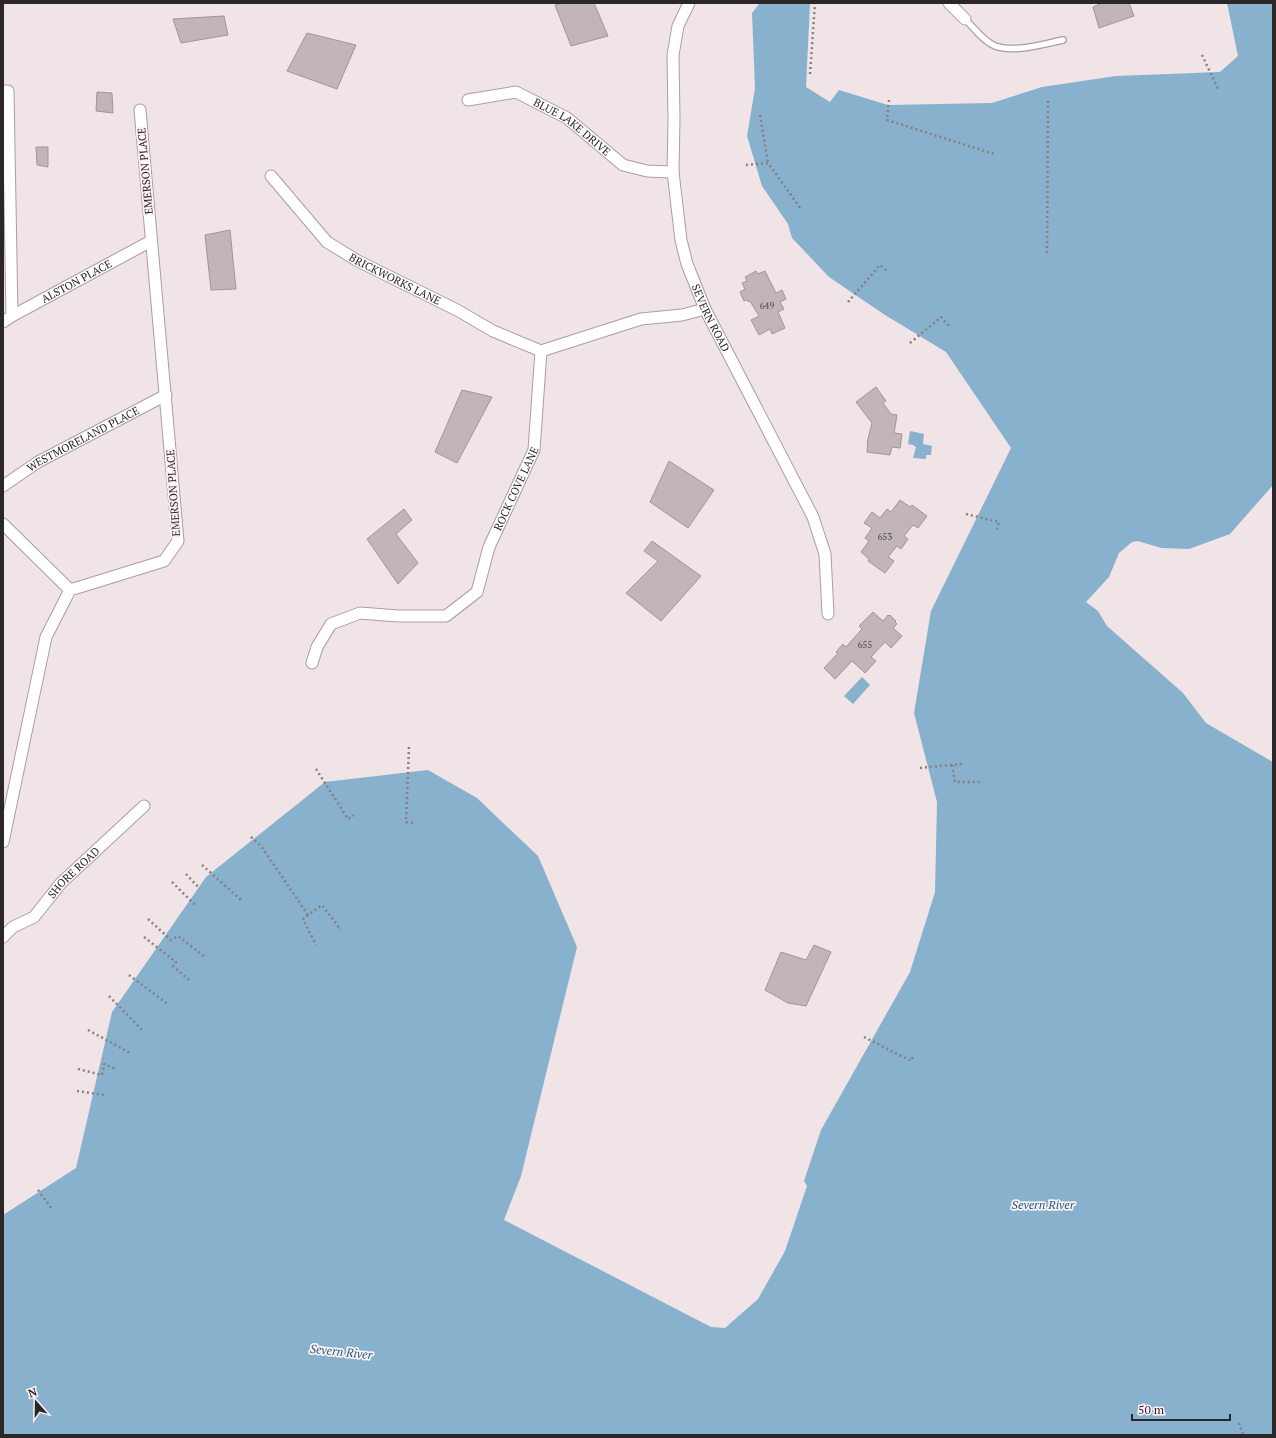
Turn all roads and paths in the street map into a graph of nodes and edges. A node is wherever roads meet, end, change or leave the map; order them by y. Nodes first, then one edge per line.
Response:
1 (689, 3) edge
2 (815, 3) edge
3 (949, 3) edge
4 (965, 19) joint
5 (1063, 40) dead end
6 (1202, 55) dead end
7 (810, 74) dead end
8 (5, 91) edge
9 (1220, 91) dead end
10 (468, 100) dead end
11 (889, 100) dead end
12 (1048, 101) dead end
13 (140, 110) dead end
14 (760, 115) dead end
15 (994, 154) dead end
16 (768, 163) junction
17 (746, 165) dead end
18 (673, 172) junction
19 (271, 176) dead end
20 (801, 209) dead end
21 (151, 241) junction
22 (1047, 253) dead end
23 (887, 271) dead end
24 (848, 302) dead end
25 (705, 308) junction
26 (7, 319) edge
27 (950, 327) dead end
28 (910, 343) dead end
29 (541, 351) junction
30 (166, 395) junction
31 (3, 486) edge
32 (966, 514) dead end
33 (3, 524) edge
34 (997, 530) dead end
35 (70, 590) junction
36 (828, 614) dead end
37 (312, 663) dead end
38 (408, 747) dead end
39 (962, 764) dead end
40 (952, 765) junction
41 (920, 768) dead end
42 (316, 769) dead end
43 (980, 782) dead end
44 (144, 806) dead end
45 (354, 815) dead end
46 (413, 823) dead end
47 (251, 837) dead end
48 (3, 842) edge
49 (202, 865) dead end
50 (186, 874) dead end
51 (172, 882) dead end
52 (200, 889) dead end
53 (241, 900) dead end
54 (196, 906) dead end
55 (308, 915) junction
56 (148, 919) dead end
57 (340, 930) dead end
58 (3, 937) edge
59 (144, 937) dead end
60 (316, 945) dead end
61 (205, 957) dead end
62 (129, 974) dead end
63 (189, 980) dead end
64 (109, 996) dead end
65 (169, 1005) dead end
66 (88, 1030) dead end
67 (143, 1031) dead end
68 (864, 1037) dead end
69 (130, 1053) dead end
70 (913, 1056) dead end
71 (116, 1068) dead end
72 (78, 1069) dead end
73 (77, 1091) dead end
74 (104, 1095) dead end
75 (38, 1190) dead end
76 (52, 1209) dead end
77 (1239, 1423) dead end
78 (1243, 1435) edge

1 - 18 street, SEVERN ROAD
2 - 7 path
3 - 4 street
4 - 5 lane
6 - 9 path
8 - 26 street
10 - 18 street, BLUE LAKE DRIVE
11 - 15 path
12 - 22 path
13 - 21 street, EMERSON PLACE
14 - 16 path
16 - 17 path
16 - 20 path
18 - 25 street, SEVERN ROAD
19 - 29 street, BRICKWORKS LANE
21 - 26 street, ALSTON PLACE
21 - 30 street, EMERSON PLACE
23 - 24 path
25 - 29 street
25 - 36 street, SEVERN ROAD
27 - 28 path
29 - 37 street, ROCK COVE LANE
30 - 31 street, WESTMORELAND PLACE
30 - 35 street, EMERSON PLACE
32 - 34 path
33 - 35 street
35 - 48 street
38 - 46 path
39 - 40 path
40 - 41 path
40 - 43 path
42 - 45 path
44 - 58 street, SHORE ROAD
47 - 55 path
49 - 53 path
50 - 52 path
51 - 54 path
55 - 57 path
55 - 60 path
56 - 61 path
59 - 63 path
62 - 65 path
64 - 67 path
66 - 69 path
68 - 70 path
71 - 72 path
73 - 74 path
75 - 76 path
77 - 78 path

